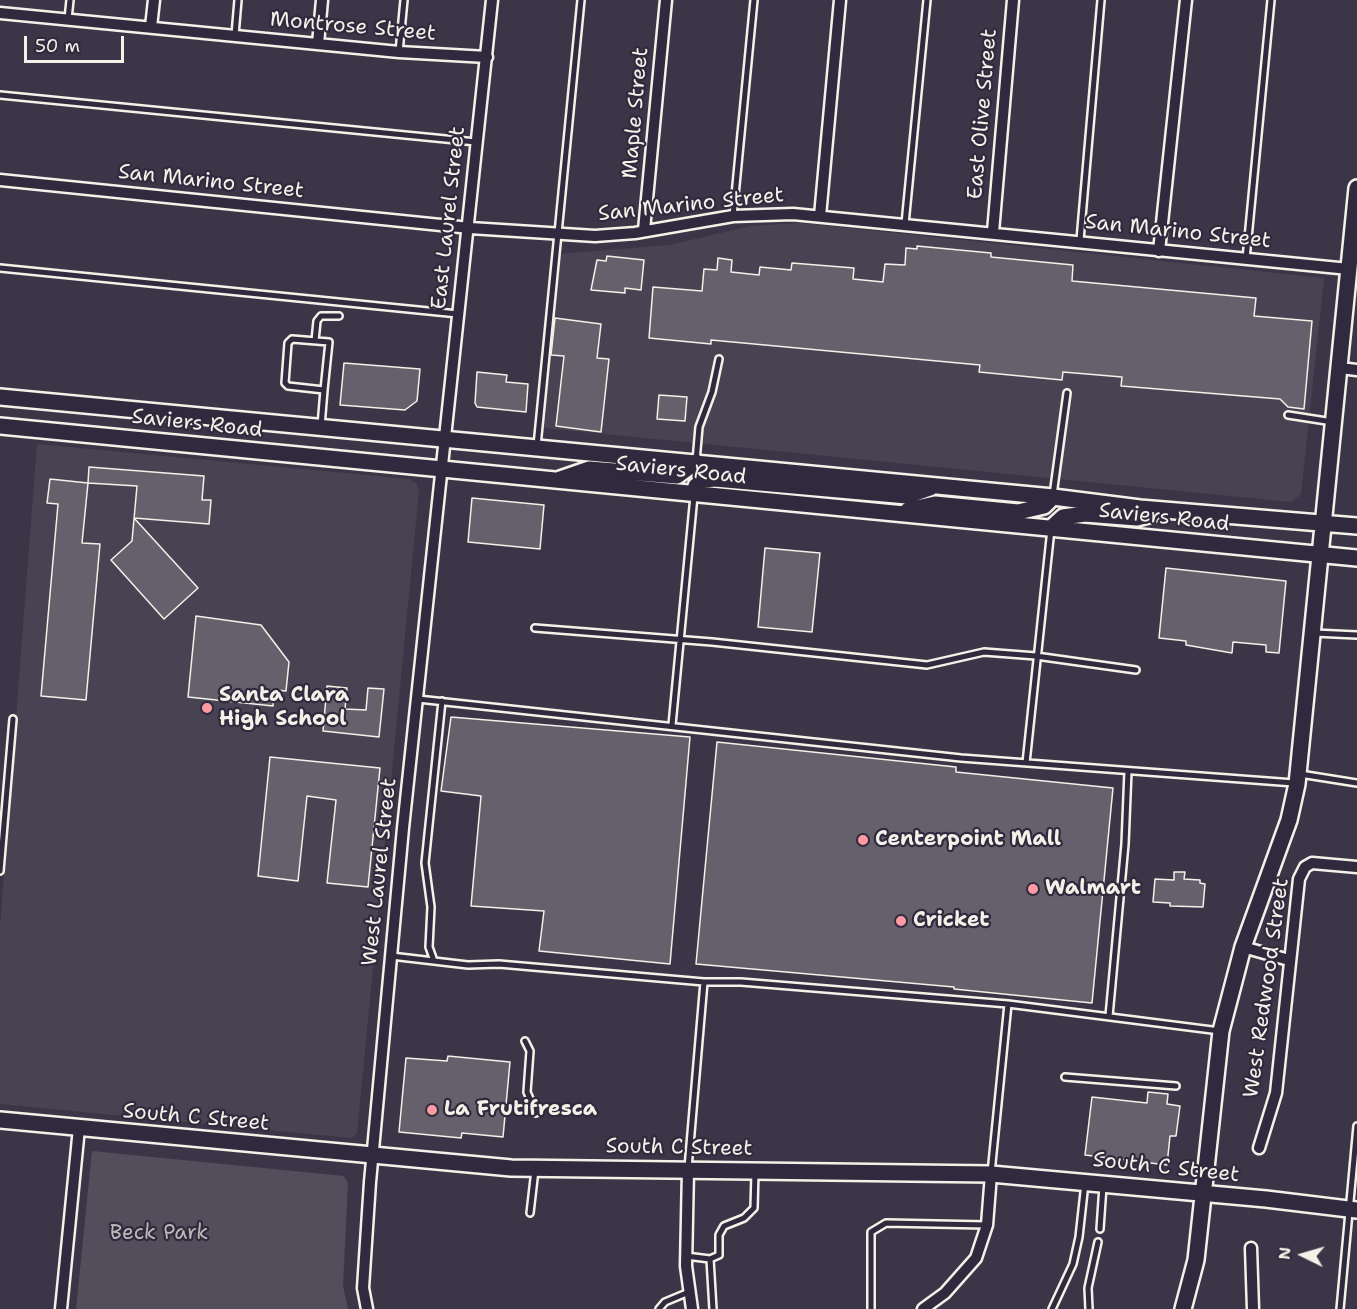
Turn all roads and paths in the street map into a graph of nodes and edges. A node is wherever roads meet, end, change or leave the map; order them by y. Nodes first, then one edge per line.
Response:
1 (70, 0) edge
2 (154, 0) edge
3 (238, 0) edge
4 (322, 0) edge
5 (404, 0) edge
6 (492, 0) edge
7 (580, 0) edge
8 (666, 0) edge
9 (754, 0) edge
10 (840, 0) edge
11 (927, 0) edge
12 (1013, 0) edge
13 (1101, 0) edge
14 (1186, 0) edge
15 (1271, 0) edge
16 (0, 13) edge
17 (69, 19) junction
18 (151, 27) junction
19 (235, 35) junction
20 (318, 44) junction
21 (399, 52) junction
22 (487, 57) junction
23 (0, 95) edge
24 (476, 142) junction
25 (0, 180) edge
26 (1357, 188) edge
27 (733, 216) junction
28 (819, 216) junction
29 (905, 224) junction
30 (470, 228) junction
31 (644, 230) junction
32 (993, 232) junction
33 (558, 234) junction
34 (1080, 240) junction
35 (1159, 251) junction
36 (1246, 260) junction
37 (0, 268) edge
38 (1349, 268) junction
39 (458, 314) junction
40 (339, 316) dead end
41 (315, 341) junction
42 (719, 359) dead end
43 (1340, 368) junction
44 (1357, 370) edge
45 (324, 390) junction
46 (1067, 393) dead end
47 (0, 397) edge
48 (1288, 415) dead end
49 (1334, 422) junction
50 (0, 426) edge
51 (321, 428) junction
52 (446, 440) junction
53 (537, 447) junction
54 (696, 462) junction
55 (443, 469) junction
56 (557, 480) junction
57 (936, 486) junction
58 (694, 494) junction
59 (1053, 497) junction
60 (1167, 510) junction
61 (896, 513) junction
62 (1324, 523) junction
63 (1357, 526) edge
64 (1051, 528) junction
65 (1320, 555) junction
66 (1357, 558) edge
67 (535, 628) dead end
68 (1312, 633) junction
69 (1357, 635) edge
70 (680, 639) junction
71 (1035, 656) junction
72 (1136, 670) dead end
73 (418, 699) junction
74 (442, 701) junction
75 (13, 720) dead end
76 (672, 724) junction
77 (1026, 763) junction
78 (1128, 771) junction
79 (1298, 778) junction
80 (1357, 783) edge
81 (1357, 867) edge
82 (0, 871) edge
83 (1243, 947) junction
84 (391, 956) junction
85 (1289, 960) junction
86 (434, 961) junction
87 (704, 981) junction
88 (1008, 1004) junction
89 (1109, 1016) junction
90 (1221, 1031) junction
91 (525, 1041) dead end
92 (1065, 1077) dead end
93 (1176, 1086) dead end
94 (536, 1113) dead end
95 (0, 1120) edge
96 (1357, 1126) edge
97 (79, 1128) junction
98 (1259, 1148) dead end
99 (372, 1156) junction
100 (536, 1168) junction
101 (688, 1170) junction
102 (755, 1170) junction
103 (991, 1174) junction
104 (1085, 1181) junction
105 (1103, 1183) junction
106 (1203, 1194) junction
107 (1353, 1210) edge
108 (530, 1213) dead end
109 (987, 1225) junction
110 (1100, 1229) dead end
111 (1098, 1242) dead end
112 (1251, 1248) dead end
113 (686, 1256) junction
114 (711, 1259) junction
115 (689, 1292) junction
116 (60, 1309) edge
117 (367, 1309) edge
118 (660, 1309) edge
119 (692, 1309) edge
120 (713, 1309) edge
121 (871, 1309) edge
122 (923, 1309) edge
123 (1052, 1309) edge
124 (1089, 1309) edge
125 (1183, 1309) edge
126 (1253, 1309) edge
127 (1340, 1309) edge

1 - 17 lane
2 - 18 street
3 - 19 lane
4 - 20 street
5 - 21 lane
6 - 22 street, East Laurel Street
7 - 33 lane
8 - 31 street, Maple Street
9 - 27 lane
10 - 28 street
11 - 29 lane
12 - 32 street, East Olive Street
13 - 34 lane
14 - 35 street
15 - 36 lane
16 - 17 street, Montrose Street
17 - 18 street, Montrose Street
18 - 19 street, Montrose Street
19 - 20 street, Montrose Street
20 - 21 street, Montrose Street
21 - 22 street, Montrose Street
22 - 24 street, East Laurel Street
23 - 24 lane
24 - 30 street, East Laurel Street
25 - 30 street, San Marino Street
26 - 38 main road
27 - 28 street, San Marino Street
27 - 31 street, San Marino Street
28 - 29 street, San Marino Street
29 - 32 street, San Marino Street
30 - 33 street, San Marino Street
30 - 39 street, East Laurel Street
31 - 33 street, San Marino Street
32 - 34 street, San Marino Street
33 - 53 lane
34 - 35 street, San Marino Street
35 - 36 street, San Marino Street
36 - 38 street, San Marino Street
37 - 39 lane
38 - 43 main road
39 - 52 street, East Laurel Street
40 - 41 lane
41 - 45 lane
41 - 45 lane
42 - 54 lane
43 - 44 street
43 - 49 main road
45 - 51 lane
46 - 59 lane
47 - 51 main road, Saviers Road
48 - 49 lane
49 - 62 main road
50 - 55 main road, Saviers Road
51 - 52 main road, Saviers Road
52 - 53 main road, Saviers Road
52 - 55 street, West Laurel Street
53 - 54 main road, Saviers Road
54 - 56 main road
54 - 57 main road, Saviers Road
55 - 56 main road, Saviers Road
55 - 73 street, West Laurel Street
56 - 58 main road, Saviers Road
57 - 58 main road
57 - 59 main road, Saviers Road
58 - 61 main road, Saviers Road
58 - 70 lane
59 - 60 main road, Saviers Road
59 - 61 main road
60 - 62 main road, Saviers Road
60 - 64 main road
61 - 64 main road, Saviers Road
62 - 63 main road, Saviers Road
62 - 65 main road
64 - 65 main road, Saviers Road
64 - 71 lane
65 - 66 main road, Saviers Road
65 - 68 main road
67 - 70 lane
68 - 69 lane
68 - 79 main road
70 - 71 lane
70 - 76 lane
71 - 72 lane
71 - 77 lane
73 - 74 lane
73 - 84 street, West Laurel Street
74 - 76 lane
74 - 86 lane
75 - 82 lane
76 - 77 lane
77 - 78 lane
78 - 79 lane
78 - 89 lane
79 - 80 lane
79 - 83 main road
81 - 85 street, West Redwood Street
83 - 85 street
83 - 90 main road
84 - 86 lane
84 - 99 street, West Laurel Street
85 - 98 street, West Redwood Street
86 - 87 lane
87 - 88 lane
87 - 101 lane
88 - 89 lane
88 - 103 lane
89 - 90 lane
90 - 106 main road
91 - 94 lane
92 - 93 lane
95 - 97 main road, South C Street
96 - 107 lane
97 - 99 main road, South C Street
97 - 116 street
99 - 100 main road, South C Street
99 - 117 street, West Laurel Street
100 - 101 main road, South C Street
100 - 108 lane
101 - 102 main road, South C Street
101 - 113 street
102 - 103 main road, South C Street
102 - 114 lane
103 - 104 main road, South C Street
103 - 109 street
104 - 105 main road, South C Street
104 - 123 lane
105 - 106 main road, South C Street
105 - 110 lane
106 - 107 main road, South C Street
106 - 125 main road
107 - 127 lane
109 - 121 lane
109 - 122 street
111 - 124 lane
112 - 126 street
113 - 114 lane
113 - 115 street
114 - 120 lane
115 - 118 lane
115 - 119 street

